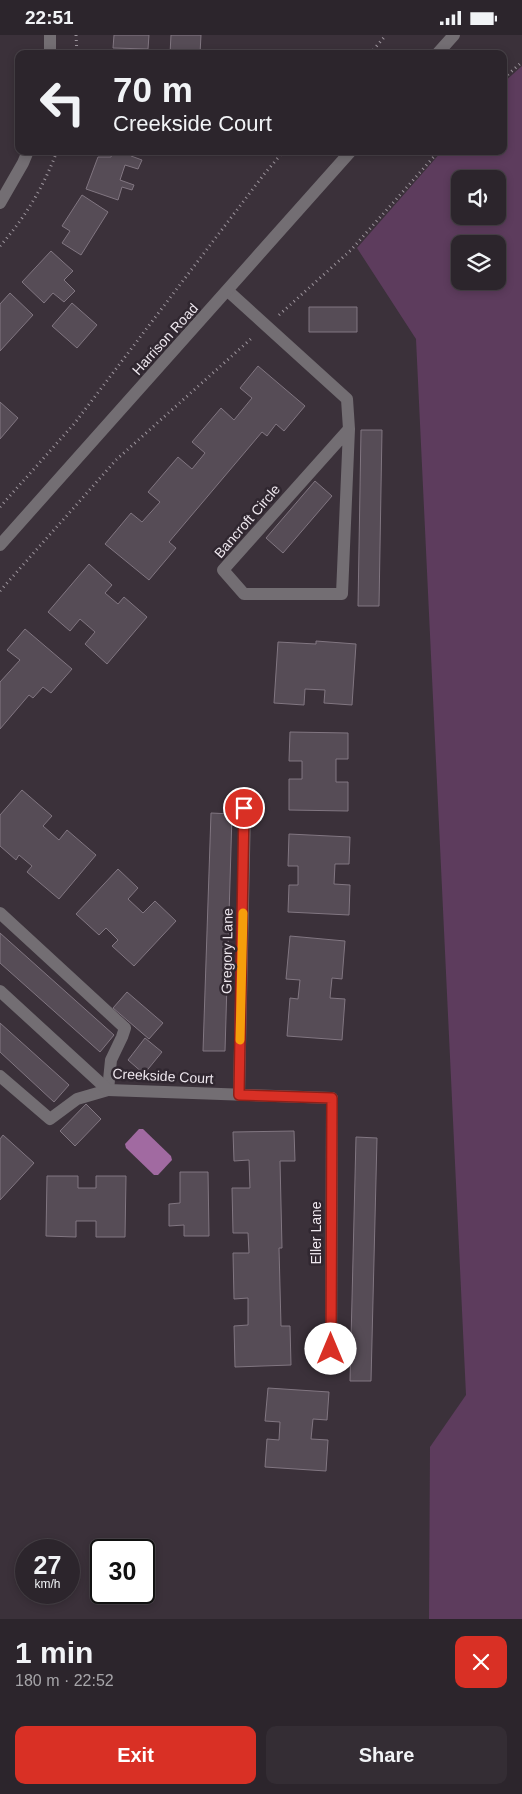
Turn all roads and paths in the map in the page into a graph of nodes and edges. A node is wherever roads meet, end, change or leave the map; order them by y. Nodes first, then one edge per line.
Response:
1 (50, 35) edge
2 (76, 35) edge
3 (386, 35) edge
4 (454, 35) edge
5 (50, 50) edge
6 (76, 50) edge
7 (373, 50) edge
8 (441, 50) edge
9 (522, 61) edge
10 (507, 75) edge
11 (26, 155) edge
12 (56, 155) edge
13 (281, 155) edge
14 (347, 155) edge
15 (435, 155) edge
16 (0, 203) edge
17 (0, 246) edge
18 (228, 291) junction
19 (266, 326) junction
20 (349, 429) junction
21 (0, 507) edge
22 (0, 545) edge
23 (0, 591) edge
24 (244, 808) dead end
25 (0, 913) edge
26 (0, 991) edge
27 (0, 1076) edge
28 (108, 1090) junction
29 (239, 1095) junction
30 (332, 1098) joint
31 (331, 1369) dead end

1 - 5 street
2 - 6 path
3 - 7 path
4 - 8 street
9 - 10 path
11 - 16 street
12 - 17 path
13 - 21 path
14 - 18 street, Harrison Road
15 - 19 path
18 - 19 street, Bancroft Circle
18 - 22 street, Harrison Road
19 - 20 street, Bancroft Circle
19 - 23 path
20 - 20 street, Bancroft Circle
24 - 29 street, Gregory Lane
25 - 28 street
26 - 28 street, Creekside Court
27 - 28 street
28 - 29 street, Creekside Court
29 - 30 street, Creekside Court
30 - 31 street, Eller Lane

